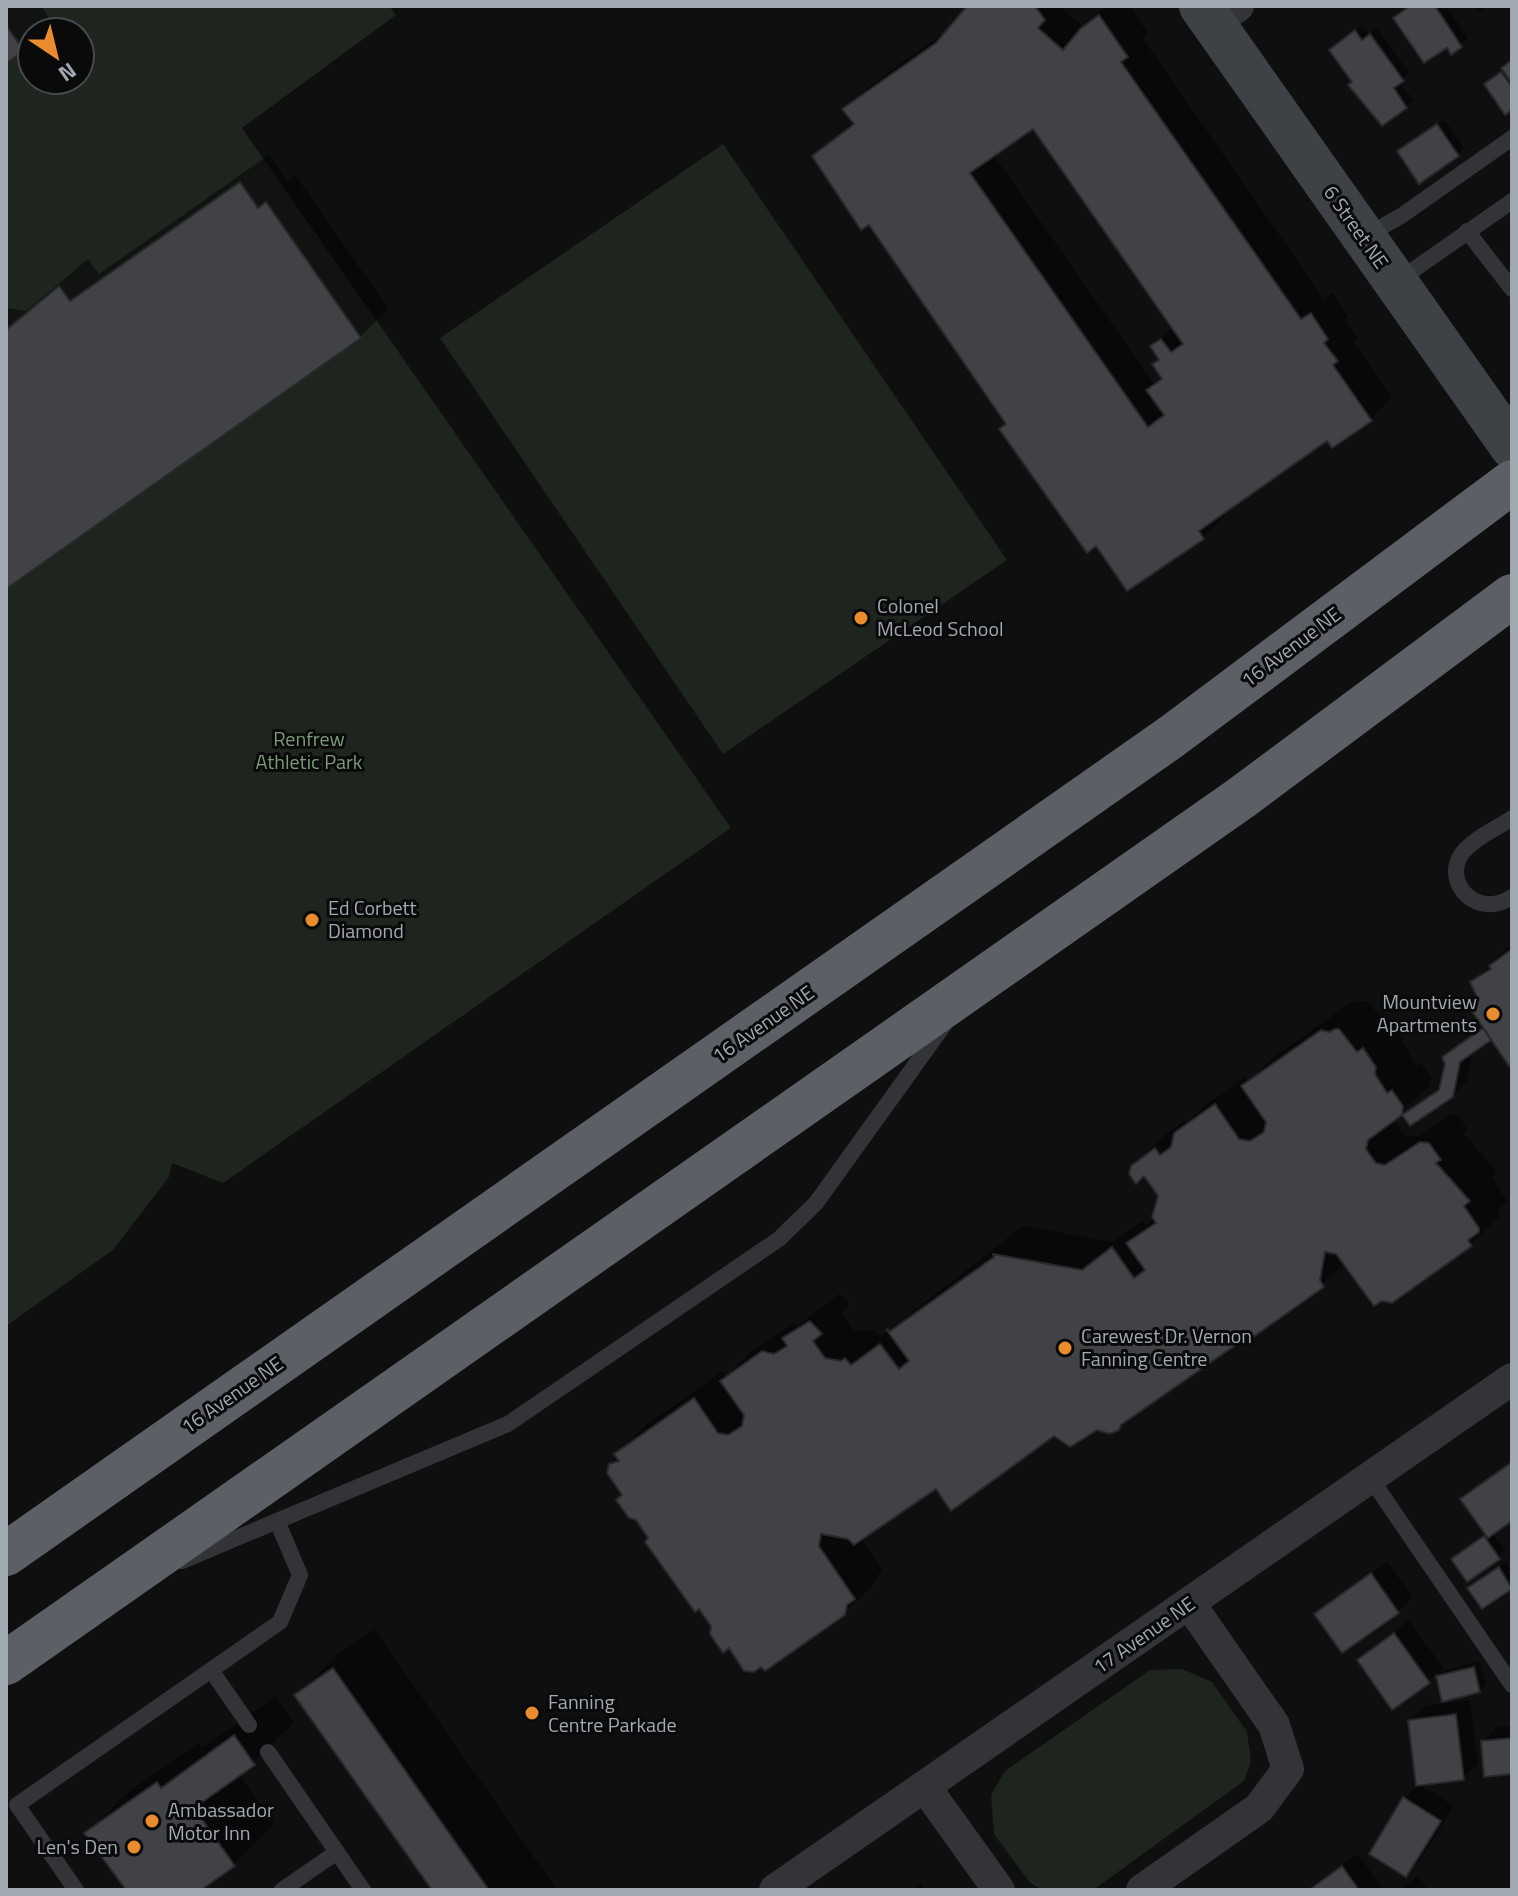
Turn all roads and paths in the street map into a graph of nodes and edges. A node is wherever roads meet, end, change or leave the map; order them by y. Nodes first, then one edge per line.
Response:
1 (1217, 12) edge
2 (1512, 138) edge
3 (1512, 201) edge
4 (1467, 231) junction
5 (1363, 237) junction
6 (1395, 283) junction
7 (1512, 289) edge
8 (1512, 447) edge
9 (1512, 482) edge
10 (1512, 596) edge
11 (1512, 818) edge
12 (1512, 897) edge
13 (969, 991) junction
14 (1512, 1379) edge
15 (1369, 1476) junction
16 (277, 1521) junction
17 (6, 1554) edge
18 (104, 1595) junction
19 (1189, 1603) junction
20 (6, 1663) edge
21 (211, 1670) junction
22 (1512, 1685) edge
23 (249, 1725) dead end
24 (268, 1752) dead end
25 (925, 1787) junction
26 (337, 1852) junction
27 (76, 1890) edge
28 (282, 1890) edge
29 (363, 1890) edge
30 (775, 1890) edge
31 (999, 1890) edge
32 (1142, 1890) edge

1 - 5 street, 6 Street NE
2 - 5 lane
3 - 4 lane
4 - 6 lane
4 - 7 lane
5 - 6 street, 6 Street NE
6 - 8 street, 6 Street NE
9 - 17 highway, 16 Avenue NE
10 - 13 highway
11 - 12 lane
13 - 16 lane
13 - 18 highway
14 - 15 street, 17 Avenue NE
15 - 19 street, 17 Avenue NE
15 - 22 lane
16 - 18 lane
16 - 21 lane
18 - 20 highway
19 - 25 street, 17 Avenue NE
19 - 32 street
21 - 23 lane
21 - 27 lane
24 - 26 lane
25 - 30 street, 17 Avenue NE
25 - 31 street
26 - 28 lane
26 - 29 lane

